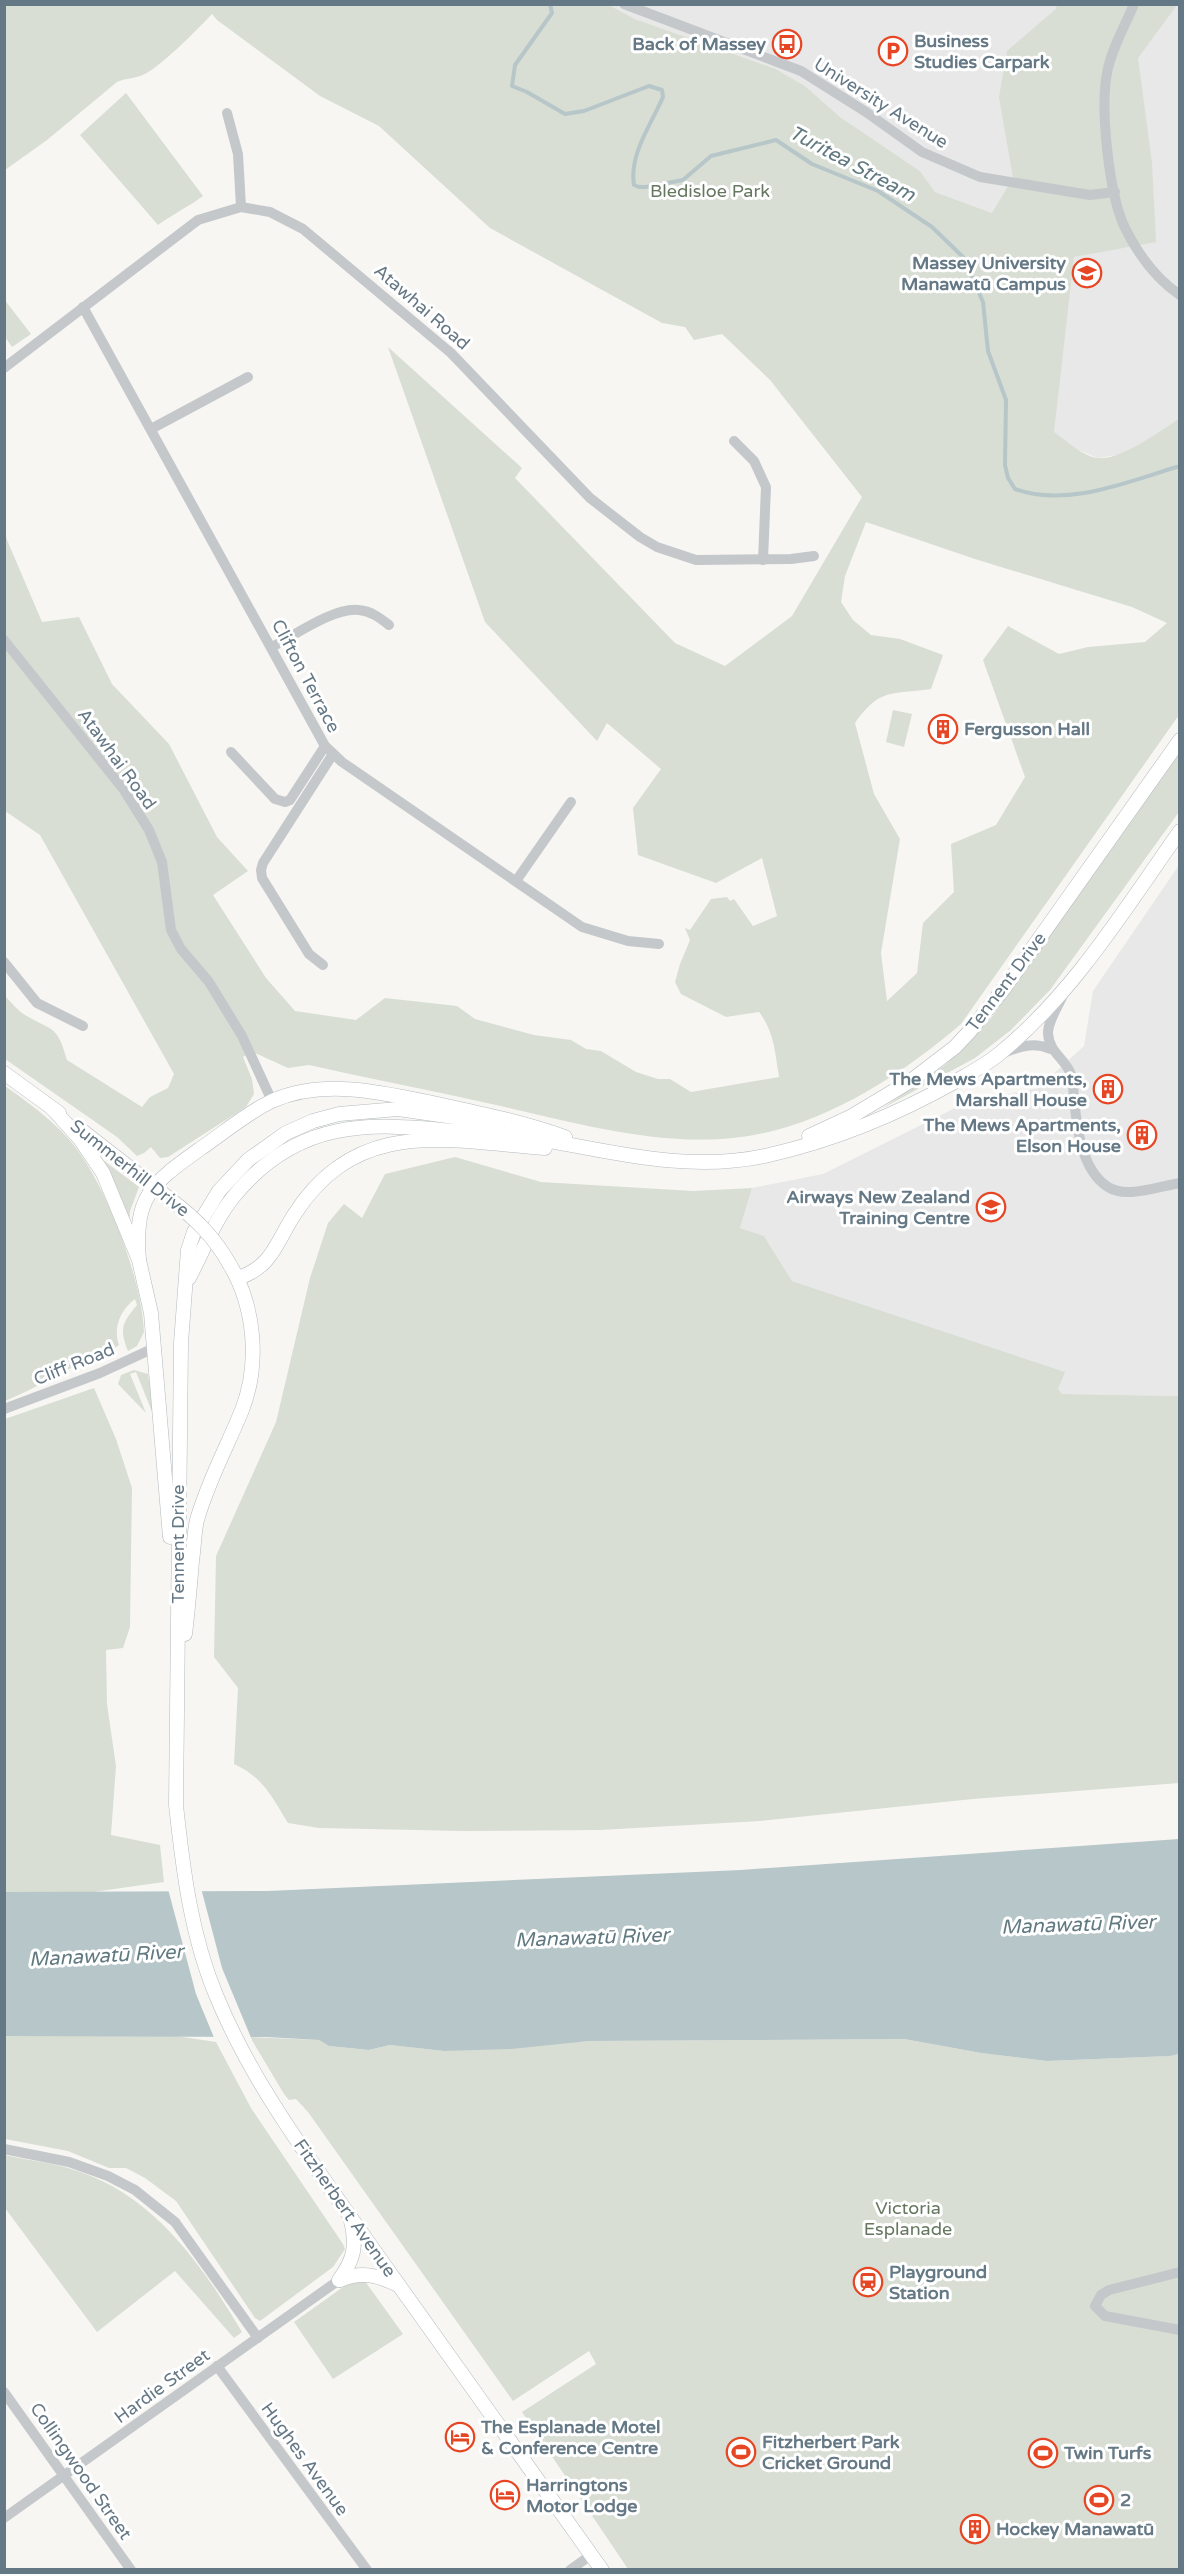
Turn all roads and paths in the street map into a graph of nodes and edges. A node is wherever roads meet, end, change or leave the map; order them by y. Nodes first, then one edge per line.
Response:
1 (624, 4) edge
2 (1134, 4) edge
3 (227, 113) dead end
4 (1115, 192) junction
5 (241, 207) junction
6 (1179, 296) edge
7 (83, 307) junction
8 (4, 368) edge
9 (248, 377) dead end
10 (151, 429) junction
11 (734, 441) dead end
12 (814, 556) dead end
13 (763, 560) junction
14 (389, 625) dead end
15 (4, 640) edge
16 (272, 647) junction
17 (1179, 740) edge
18 (329, 750) junction
19 (231, 752) dead end
20 (571, 802) dead end
21 (1179, 831) edge
22 (516, 880) junction
23 (660, 944) dead end
24 (4, 962) edge
25 (323, 965) dead end
26 (1069, 983) junction
27 (83, 1026) dead end
28 (1051, 1049) junction
29 (998, 1055) junction
30 (4, 1073) edge
31 (272, 1101) junction
32 (52, 1108) junction
33 (604, 1151) junction
34 (770, 1155) junction
35 (1179, 1183) edge
36 (154, 1187) junction
37 (139, 1260) junction
38 (238, 1278) junction
39 (154, 1348) junction
40 (4, 1409) edge
41 (177, 1628) junction
42 (177, 1717) junction
43 (176, 1805) joint
44 (4, 2149) edge
45 (350, 2216) junction
46 (1179, 2272) edge
47 (339, 2280) junction
48 (400, 2286) junction
49 (1179, 2330) edge
50 (258, 2338) junction
51 (217, 2366) junction
52 (4, 2392) edge
53 (65, 2475) junction
54 (4, 2518) edge
55 (591, 2555) junction
56 (131, 2570) edge
57 (367, 2570) edge
58 (570, 2570) edge
59 (602, 2570) edge

1 - 4 street, University Avenue
2 - 4 street
3 - 5 street
4 - 6 street
5 - 7 street, Atawhai Road
5 - 13 street, Atawhai Road
7 - 8 street, Atawhai Road
7 - 10 street, Clifton Terrace
9 - 10 street
10 - 16 street, Clifton Terrace
11 - 13 street
12 - 13 street, Atawhai Road
14 - 16 street
15 - 31 street, Atawhai Road
16 - 18 street, Clifton Terrace
17 - 34 main road, Tennent Drive
18 - 19 street
18 - 22 street, Clifton Terrace
18 - 25 street
20 - 22 street
21 - 26 main road, Tennent Drive
22 - 23 street, Clifton Terrace
24 - 27 street
26 - 28 street
26 - 29 main road, Tennent Drive
28 - 29 street
28 - 35 street
29 - 34 main road, Tennent Drive
30 - 32 main road, Summerhill Drive
31 - 33 main road
31 - 36 main road
32 - 36 main road, Summerhill Drive
32 - 37 main road
33 - 34 main road, Tennent Drive
33 - 38 main road
33 - 41 main road, Tennent Drive
36 - 37 main road
36 - 38 main road, Summerhill Drive, bridge
37 - 39 main road
38 - 42 main road, Summerhill Drive
39 - 40 street, Cliff Road
39 - 41 main road
41 - 42 main road, Tennent Drive
42 - 43 main road, Tennent Drive
43 - 45 main road, Fitzherbert Avenue
44 - 50 street
45 - 47 main road
45 - 48 main road, Fitzherbert Avenue
46 - 49 street
47 - 48 main road
47 - 50 street, Hardie Street
48 - 55 main road, Fitzherbert Avenue
50 - 51 street, Hardie Street
51 - 53 street, Hardie Street
51 - 57 street, Hughes Avenue
52 - 53 street, Collingwood Street
53 - 54 street, Hardie Street
53 - 56 street, Collingwood Street
55 - 58 street
55 - 59 main road, Fitzherbert Avenue

